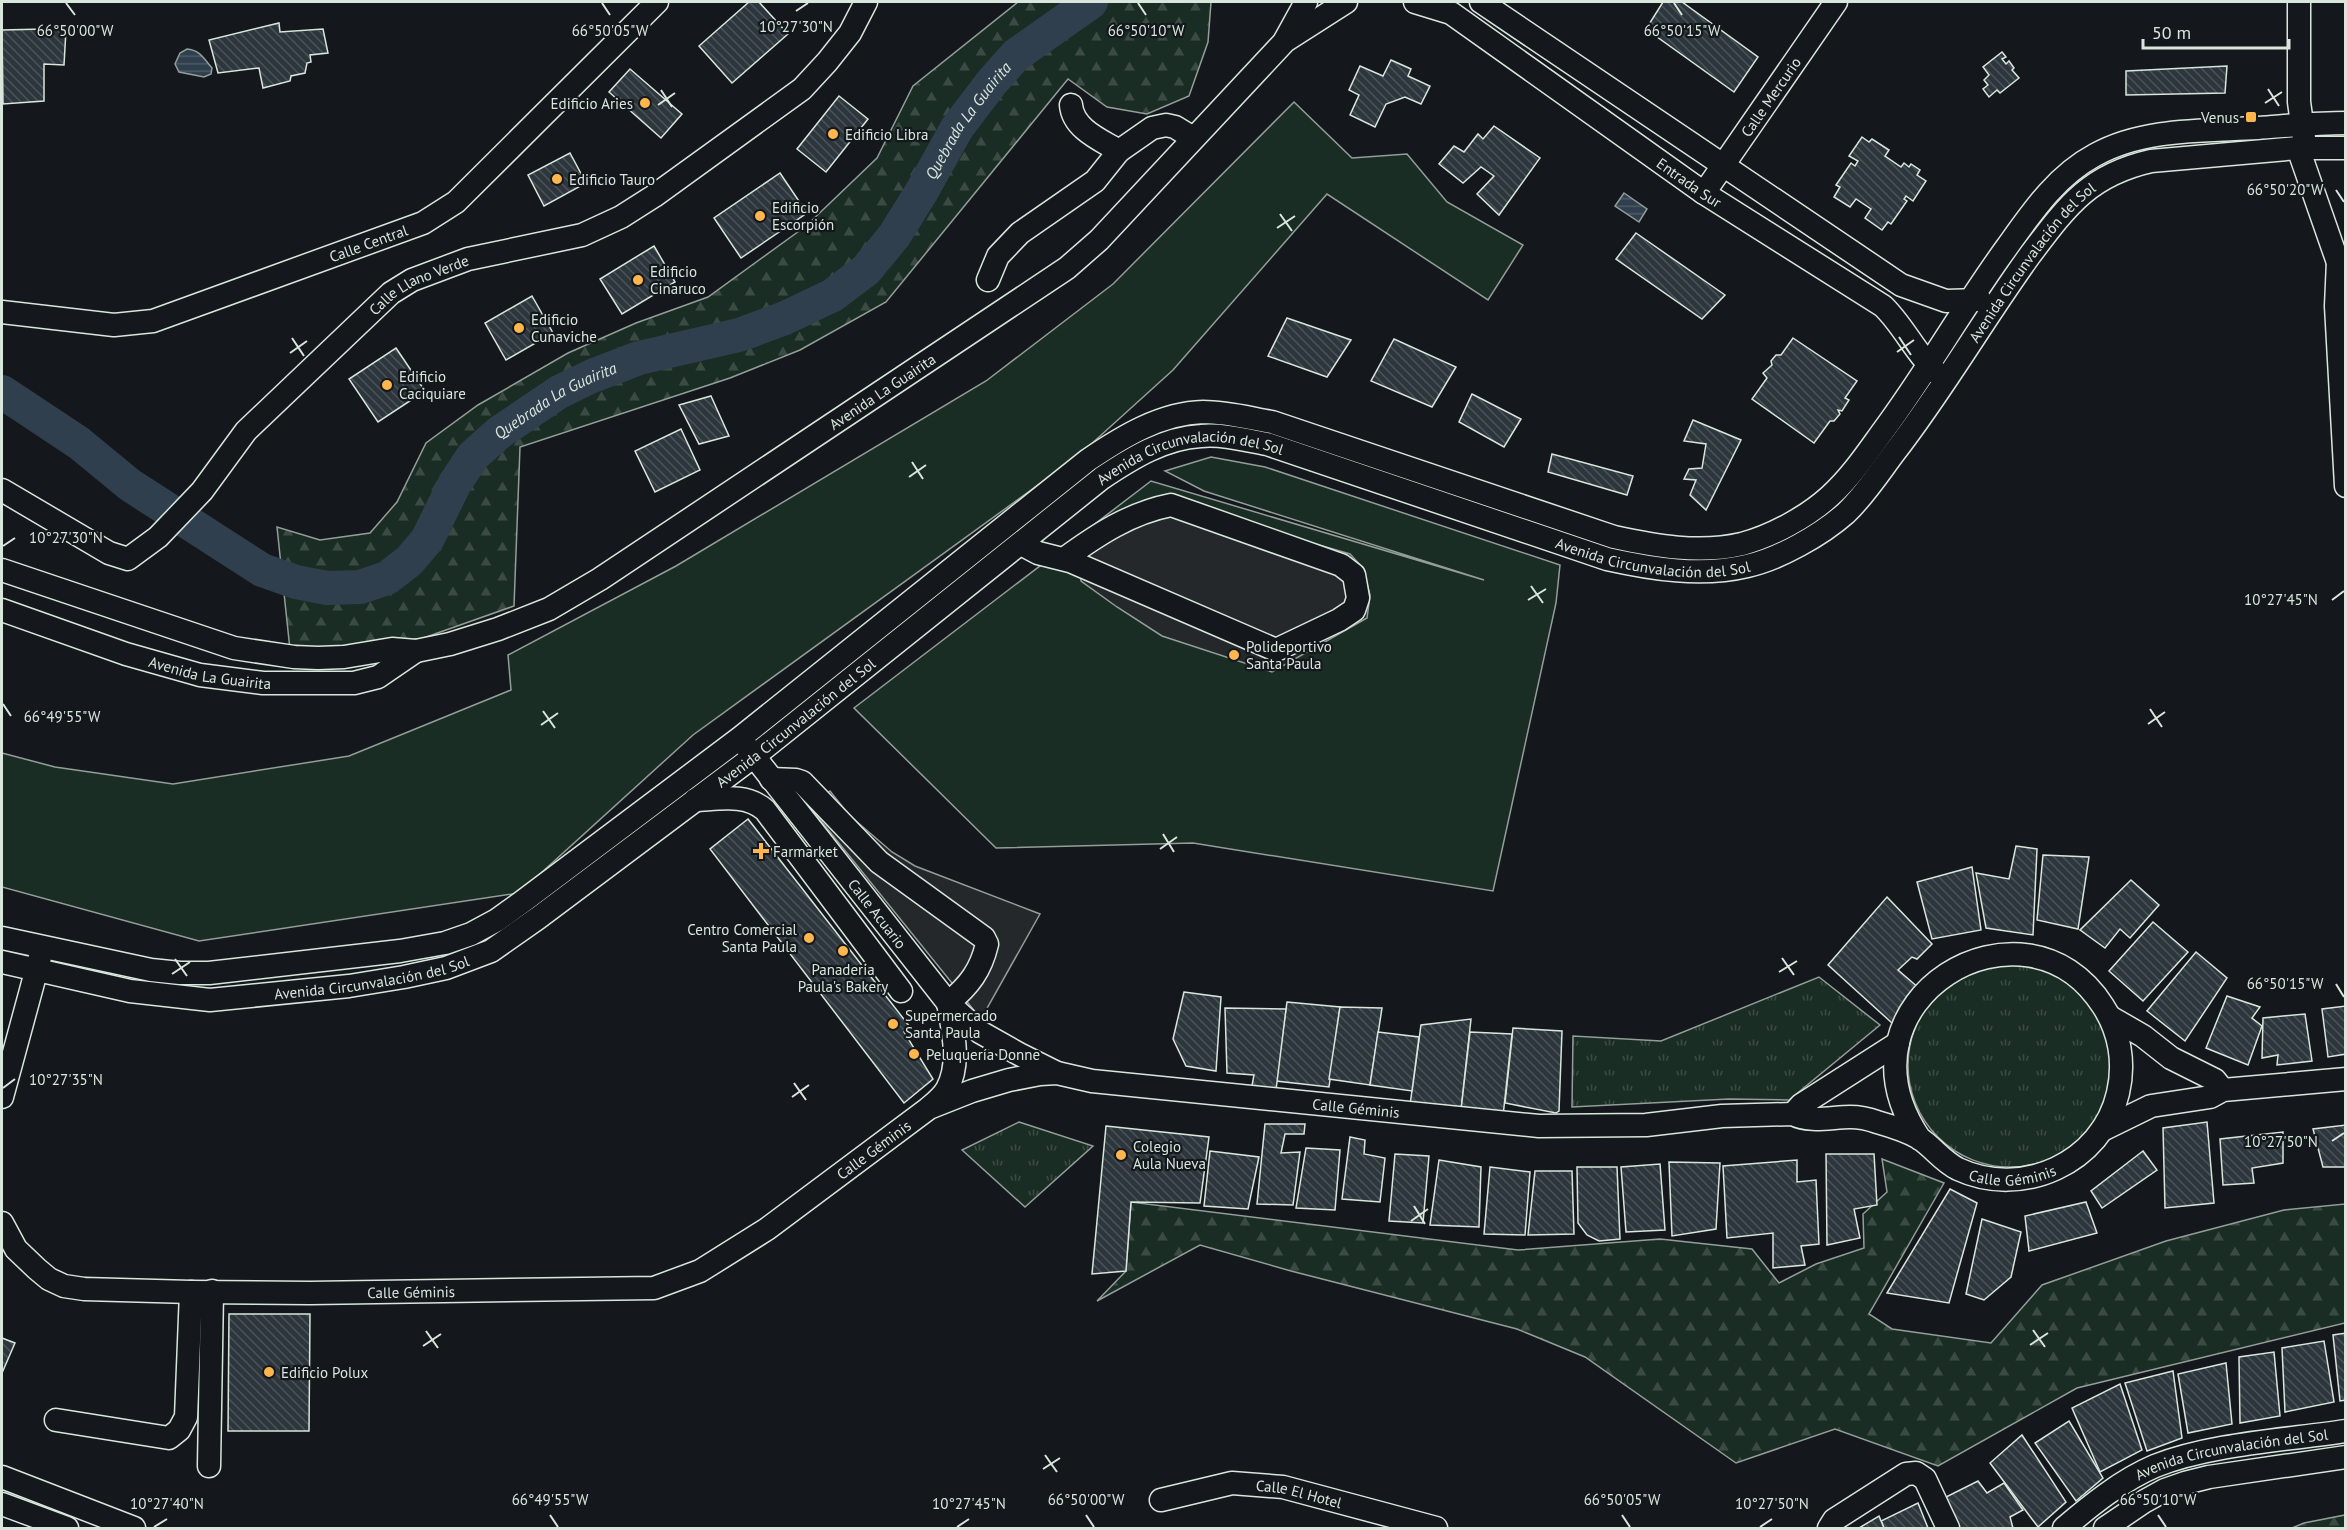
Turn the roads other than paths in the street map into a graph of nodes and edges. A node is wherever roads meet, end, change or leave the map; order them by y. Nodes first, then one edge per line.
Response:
1 (657, 2) edge
2 (866, 2) edge
3 (1306, 2) edge
4 (1346, 2) edge
5 (1415, 2) edge
6 (1481, 2) edge
7 (1836, 2) edge
8 (2299, 2) edge
9 (1285, 41) junction
10 (1071, 105) dead end
11 (2346, 123) edge
12 (2301, 125) junction
13 (1193, 138) junction
14 (2302, 148) junction
15 (2346, 148) edge
16 (1119, 151) junction
17 (1725, 165) junction
18 (1704, 194) junction
19 (2338, 261) junction
20 (988, 280) dead end
21 (2346, 284) edge
22 (1970, 299) junction
23 (1994, 308) junction
24 (2, 312) edge
25 (1928, 365) junction
26 (1948, 378) junction
27 (1088, 460) junction
28 (1102, 478) junction
29 (2346, 486) edge
30 (2, 490) edge
31 (1021, 544) junction
32 (1064, 559) junction
33 (2, 570) edge
34 (2, 610) edge
35 (416, 651) junction
36 (740, 738) junction
37 (753, 756) junction
38 (771, 779) junction
39 (695, 800) junction
40 (2, 938) edge
41 (43, 947) junction
42 (2, 962) edge
43 (37, 970) junction
44 (901, 991) dead end
45 (948, 1003) junction
46 (2110, 1017) junction
47 (10, 1031) edge
48 (1898, 1043) junction
49 (1057, 1073) junction
50 (2346, 1079) edge
51 (2223, 1090) junction
52 (2, 1097) edge
53 (929, 1108) junction
54 (1793, 1114) junction
55 (2102, 1130) junction
56 (1920, 1139) junction
57 (2, 1223) edge
58 (202, 1292) junction
59 (56, 1420) dead end
60 (2346, 1431) edge
61 (2346, 1457) edge
62 (209, 1466) dead end
63 (2, 1477) edge
64 (1161, 1500) dead end
65 (2, 1504) edge
66 (67, 1528) edge
67 (134, 1528) edge
68 (1436, 1528) edge
69 (1828, 1528) edge
70 (1948, 1528) edge
71 (2064, 1528) edge
72 (2105, 1528) edge

1 - 24 street, Calle Central
2 - 30 street, Calle Llano Verde
3 - 9 street, Avenida La Guairita
4 - 9 street, Avenida La Guairita
5 - 18 street, Entrada Sur
6 - 17 street
7 - 17 street, Calle Mercurio
8 - 12 street
9 - 13 street, Avenida La Guairita
10 - 16 street
11 - 12 street, Avenida Circunvalación del Sol
12 - 14 street
12 - 22 street, Avenida Circunvalación del Sol
13 - 16 street
13 - 35 street, Avenida La Guairita
14 - 15 street, Avenida Circunvalación del Sol
14 - 19 street
14 - 23 street, Avenida Circunvalación del Sol
16 - 20 street
17 - 18 street, Calle Mercurio
17 - 22 street
18 - 25 street, Entrada Sur
19 - 21 street
19 - 29 street
22 - 23 street
22 - 25 street, Avenida Circunvalación del Sol
23 - 26 street, Avenida Circunvalación del Sol
25 - 26 street, Entrada Sur
25 - 27 street, Avenida Circunvalación del Sol
26 - 28 street, Avenida Circunvalación del Sol
27 - 28 street
27 - 36 street, Avenida Circunvalación del Sol
28 - 31 street, Avenida Circunvalación del Sol
31 - 32 street
31 - 37 street, Avenida Circunvalación del Sol
32 - 32 street
33 - 35 street, Avenida La Guairita
34 - 35 street, Avenida La Guairita
36 - 37 street, Calle Acuario
36 - 41 street, Avenida Circunvalación del Sol
37 - 38 street, Calle Acuario
37 - 39 street, Avenida Circunvalación del Sol
38 - 45 street, Calle Acuario
38 - 45 street
39 - 43 street, Avenida Circunvalación del Sol
39 - 44 street
40 - 41 street, Avenida Circunvalación del Sol
41 - 43 street
42 - 43 street, Avenida Circunvalación del Sol
43 - 47 street
45 - 49 street, Calle Acuario
45 - 53 street
46 - 48 street, Calle Géminis
46 - 51 street, Calle Géminis
46 - 55 street, Calle Géminis
47 - 52 street
48 - 54 street
48 - 56 street, Calle Géminis
49 - 53 street, Calle Géminis
49 - 54 street, Calle Géminis
50 - 51 street, Calle Géminis
51 - 55 street, Calle Géminis
53 - 58 street, Calle Géminis
54 - 56 street, Calle Géminis
55 - 56 street, Calle Géminis
57 - 58 street, Calle Géminis
58 - 59 street
58 - 62 street
60 - 71 street, Avenida Circunvalación del Sol
61 - 72 street, Avenida Circunvalación del Sol
63 - 67 street
64 - 68 street, Calle El Hotel
65 - 66 street
69 - 70 street

